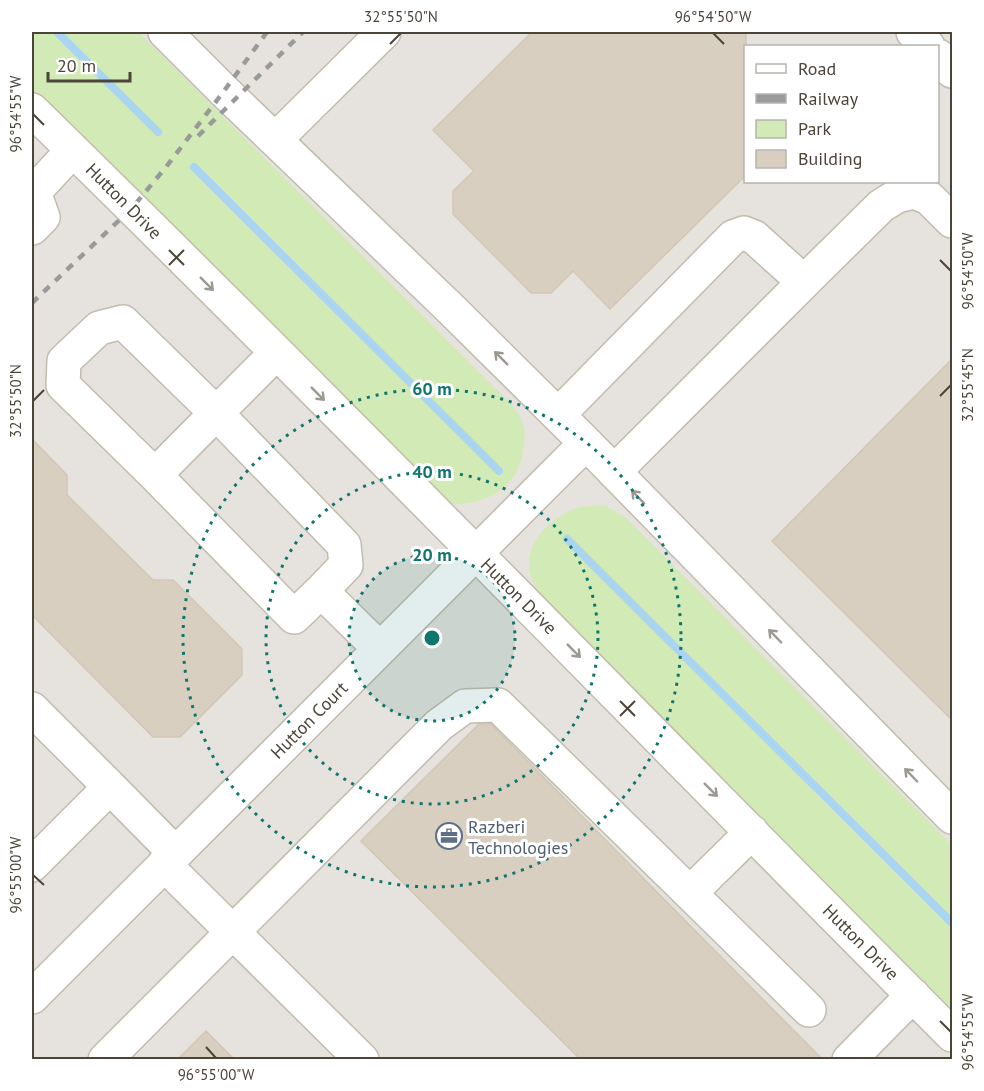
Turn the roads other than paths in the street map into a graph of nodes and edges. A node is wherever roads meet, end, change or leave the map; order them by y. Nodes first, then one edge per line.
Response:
1 (384, 32) edge
2 (913, 32) edge
3 (168, 33) edge
4 (927, 45) edge
5 (939, 57) edge
6 (952, 71) edge
7 (32, 110) edge
8 (275, 140) junction
9 (73, 150) junction
10 (33, 191) edge
11 (952, 221) edge
12 (32, 228) edge
13 (804, 282) junction
14 (276, 353) junction
15 (217, 414) junction
16 (558, 416) junction
17 (586, 443) junction
18 (614, 472) junction
19 (155, 475) junction
20 (476, 552) junction
21 (321, 591) junction
22 (380, 648) junction
23 (32, 709) edge
24 (110, 787) junction
25 (952, 817) edge
26 (752, 832) junction
27 (170, 859) junction
28 (32, 865) edge
29 (690, 893) junction
30 (232, 933) junction
31 (913, 995) junction
32 (32, 997) edge
33 (809, 1010) dead end
34 (952, 1035) edge
35 (105, 1059) edge
36 (362, 1059) edge
37 (851, 1059) edge

1 - 8 street
2 - 4 street
3 - 8 street
5 - 6 street
7 - 9 street, Hutton Drive
16 -> 8 street
9 - 10 street
9 -> 14 street, Hutton Drive
10 - 12 street
11 - 13 street
13 - 16 street
13 - 18 street
14 - 15 street
14 -> 20 street, Hutton Drive
15 - 19 street
15 - 19 street
15 - 21 street
16 - 17 street
17 - 18 street
17 - 20 street, Hutton Court
25 -> 18 street
19 - 21 street
20 - 22 street, Hutton Court
20 -> 26 street, Hutton Drive
21 - 22 street
22 - 27 street, Hutton Court
23 - 24 street
24 - 27 street
24 - 28 street
26 - 29 street
26 - 31 street, Hutton Drive
27 - 30 street
27 - 32 street, Hutton Court
29 - 30 street
29 - 33 street
30 - 35 street
30 - 36 street
31 - 34 street, Hutton Drive
31 - 37 street

